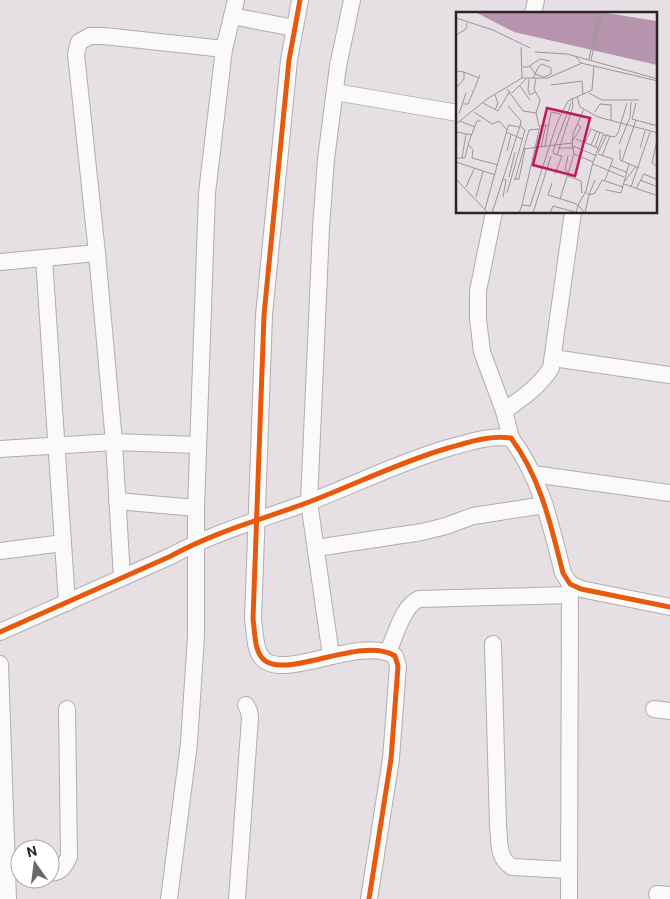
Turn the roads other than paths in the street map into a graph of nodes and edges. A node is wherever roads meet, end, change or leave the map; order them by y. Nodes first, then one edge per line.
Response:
1 (236, 0) edge
2 (300, 0) edge
3 (352, 0) edge
4 (232, 16) junction
5 (294, 28) junction
6 (224, 49) junction
7 (335, 92) junction
8 (456, 113) edge
9 (494, 214) edge
10 (573, 214) edge
11 (97, 253) junction
12 (44, 258) junction
13 (0, 262) edge
14 (553, 358) junction
15 (670, 375) edge
16 (504, 411) junction
17 (511, 438) junction
18 (114, 442) junction
19 (56, 445) junction
20 (198, 445) junction
21 (0, 449) edge
22 (533, 474) junction
23 (670, 494) edge
24 (117, 501) junction
25 (309, 502) junction
26 (545, 505) junction
27 (196, 508) junction
28 (256, 521) junction
29 (196, 542) junction
30 (63, 544) junction
31 (316, 548) junction
32 (0, 551) edge
33 (122, 578) junction
34 (570, 589) junction
35 (66, 603) junction
36 (670, 607) edge
37 (0, 632) edge
38 (493, 644) dead end
39 (388, 652) junction
40 (331, 656) junction
41 (0, 664) edge
42 (246, 705) dead end
43 (66, 709) dead end
44 (1, 744) edge
45 (3, 845) edge
46 (10, 863) edge
47 (569, 870) junction
48 (60, 871) edge
49 (168, 899) edge
50 (237, 899) edge
51 (369, 899) edge
52 (569, 899) edge

1 - 4 street
2 - 5 street
3 - 7 street
4 - 5 street
4 - 6 street
5 - 28 street
6 - 11 street
6 - 20 street
7 - 8 street
7 - 25 street
9 - 16 street
10 - 14 street
11 - 12 street
11 - 18 street
12 - 13 street
12 - 19 street
14 - 15 street
14 - 16 street
16 - 17 street
17 - 22 street
17 - 25 street
18 - 19 street
18 - 20 street
18 - 24 street
19 - 21 street
19 - 30 street
20 - 27 street
22 - 23 street
22 - 26 street
24 - 27 street
24 - 33 street
25 - 28 street
25 - 31 street
26 - 31 street
26 - 34 street
27 - 29 street
28 - 29 street
28 - 40 street
29 - 33 street
29 - 49 street
30 - 32 street
30 - 35 street
31 - 40 street
33 - 35 street
34 - 36 street
34 - 39 street
34 - 47 street
35 - 37 street
38 - 47 street
39 - 40 street
39 - 51 street
41 - 44 street
42 - 50 street
43 - 48 street
44 - 45 street
45 - 46 street
47 - 52 street

